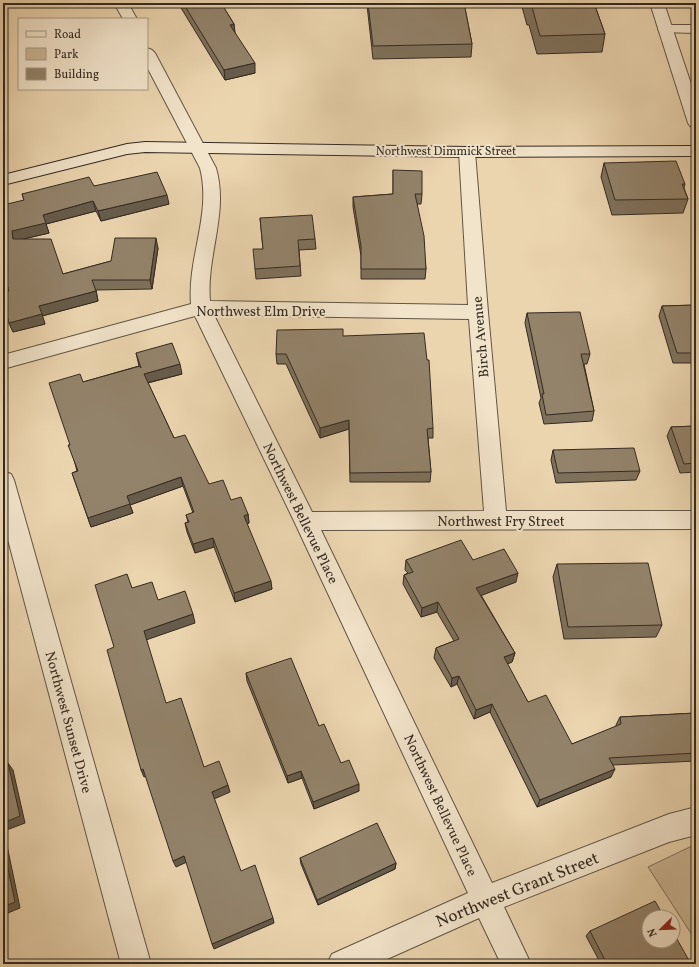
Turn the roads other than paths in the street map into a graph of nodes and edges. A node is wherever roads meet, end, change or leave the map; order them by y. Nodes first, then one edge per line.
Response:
1 (121, 3) edge
2 (656, 3) edge
3 (129, 18) edge
4 (665, 29) junction
5 (696, 29) edge
6 (148, 55) edge
7 (696, 124) edge
8 (196, 149) junction
9 (696, 151) edge
10 (467, 152) junction
11 (3, 180) edge
12 (201, 308) junction
13 (478, 312) junction
14 (3, 362) edge
15 (3, 480) edge
16 (696, 520) edge
17 (305, 521) junction
18 (496, 521) junction
19 (696, 821) edge
20 (486, 900) junction
21 (136, 964) edge
22 (342, 964) edge
23 (516, 964) edge

1 - 3 street
2 - 4 street
4 - 5 street
4 - 7 street
6 - 8 street, Northwest Bellevue Place
8 - 10 street, Northwest Dimmick Street
8 - 11 street, Northwest Dimmick Street
8 - 12 street, Northwest Bellevue Place
9 - 10 street, Northwest Dimmick Street
10 - 13 street, Birch Avenue
12 - 13 street, Northwest Elm Drive
12 - 14 street, Northwest Elm Drive
12 - 17 street, Northwest Bellevue Place
13 - 18 street, Birch Avenue
15 - 21 street, Northwest Sunset Drive
16 - 18 street, Northwest Fry Street
17 - 18 street, Northwest Fry Street
17 - 20 street, Northwest Bellevue Place
19 - 20 street, Northwest Grant Street
20 - 22 street, Northwest Grant Street
20 - 23 street, Northwest Bellevue Place

